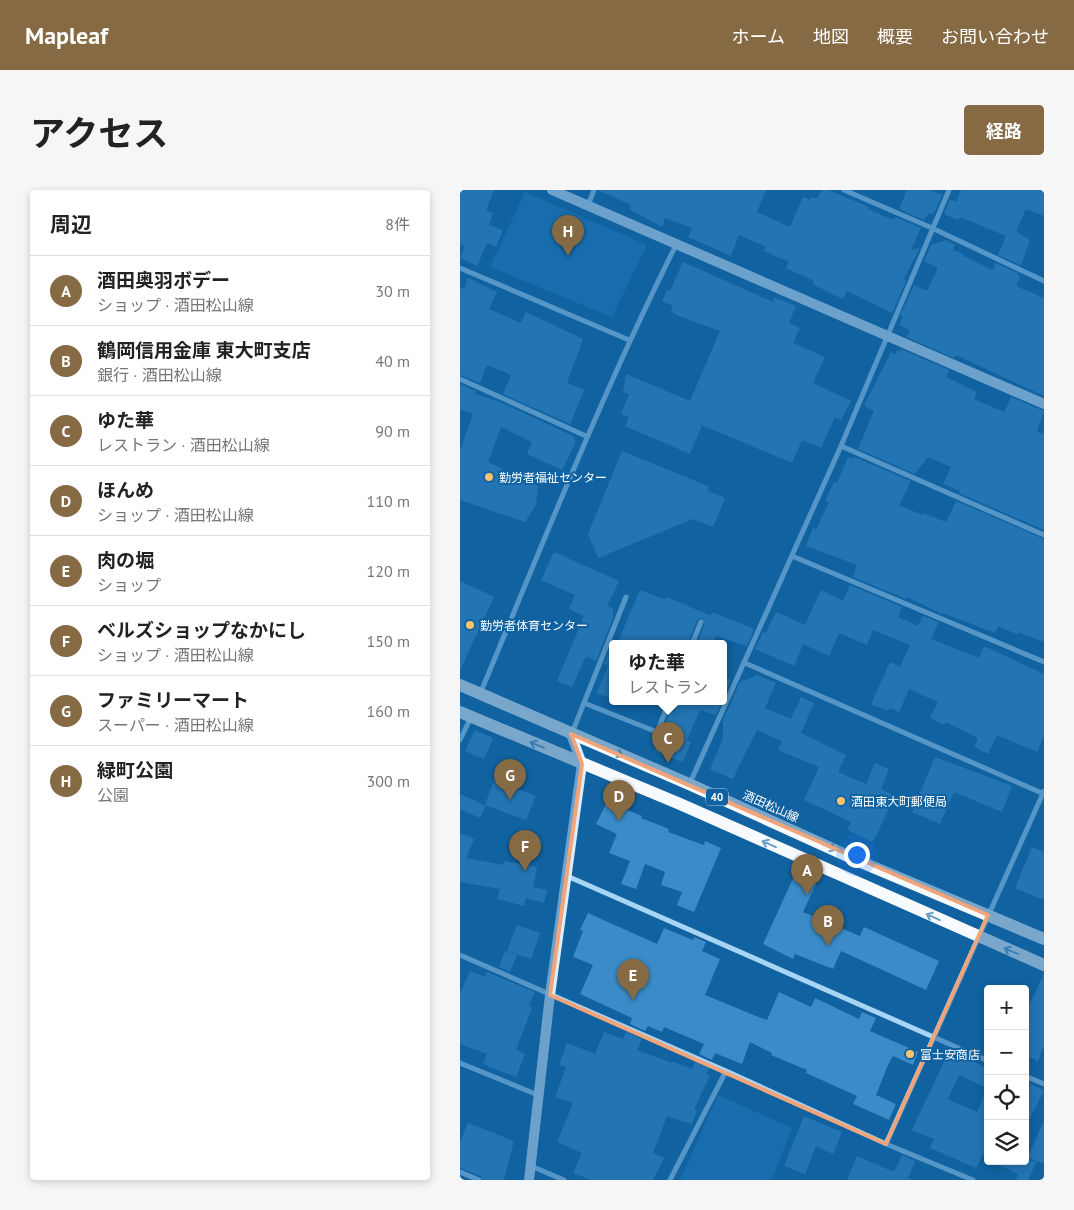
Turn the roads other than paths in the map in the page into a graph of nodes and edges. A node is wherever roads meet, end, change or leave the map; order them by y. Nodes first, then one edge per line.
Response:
1 (552, 190) edge
2 (594, 190) edge
3 (844, 190) edge
4 (949, 190) edge
5 (588, 205) junction
6 (932, 228) junction
7 (676, 245) junction
8 (460, 268) edge
9 (1044, 281) edge
10 (887, 335) junction
11 (629, 340) junction
12 (460, 380) edge
13 (1044, 404) edge
14 (586, 436) junction
15 (841, 446) junction
16 (1044, 535) edge
17 (792, 556) junction
18 (626, 597) dead end
19 (701, 622) dead end
20 (694, 640) edge
21 (745, 662) junction
22 (1044, 662) edge
23 (460, 685) edge
24 (480, 694) junction
25 (727, 701) edge
26 (584, 703) junction
27 (668, 705) edge
28 (725, 705) edge
29 (466, 714) edge
30 (571, 734) junction
31 (460, 740) edge
32 (582, 764) junction
33 (689, 784) junction
34 (1044, 793) edge
35 (567, 875) junction
36 (988, 915) junction
37 (978, 937) junction
38 (1044, 939) edge
39 (460, 955) edge
40 (1044, 965) edge
41 (550, 995) junction
42 (934, 1038) junction
43 (984, 1059) edge
44 (460, 1063) edge
45 (726, 1071) junction
46 (1029, 1078) edge
47 (1044, 1084) edge
48 (538, 1095) junction
49 (886, 1144) junction
50 (531, 1166) junction
51 (460, 1172) edge
52 (479, 1180) edge
53 (529, 1180) edge
54 (564, 1180) edge
55 (670, 1180) edge
56 (973, 1180) edge

1 - 5 street
2 - 5 street
3 - 6 street
4 - 6 street
5 - 7 street
6 - 9 street
6 - 10 street
7 - 10 street
7 - 11 street
8 - 11 street
10 - 13 street
10 - 15 street
11 - 14 street
12 - 14 street
14 - 24 street
15 - 16 street
15 - 17 street
17 - 21 street
17 - 22 street
18 - 26 street
19 - 20 street
21 - 25 street
21 - 34 street
23 - 24 main road, 酒田松山線 / 40
24 - 30 main road, 酒田松山線 / 40
26 - 27 street
26 - 30 street
28 - 33 street
29 - 31 street
32 -> 29 main road, 40
30 - 32 street
30 -> 33 main road, 酒田松山線 / 40
32 - 35 street
37 -> 32 main road, 40
33 -> 36 main road, 酒田松山線 / 40
34 - 36 street
35 - 41 street
35 - 42 street
36 - 37 street
36 - 38 main road, 酒田松山線 / 40
40 -> 37 main road, 40
37 - 42 street
39 - 41 street
41 - 45 street
41 - 48 street
42 - 43 street
42 - 49 street
44 - 48 street
45 - 49 street
45 - 55 street
46 - 47 street
48 - 50 street
49 - 56 street
50 - 53 street
50 - 54 street
51 - 52 street

